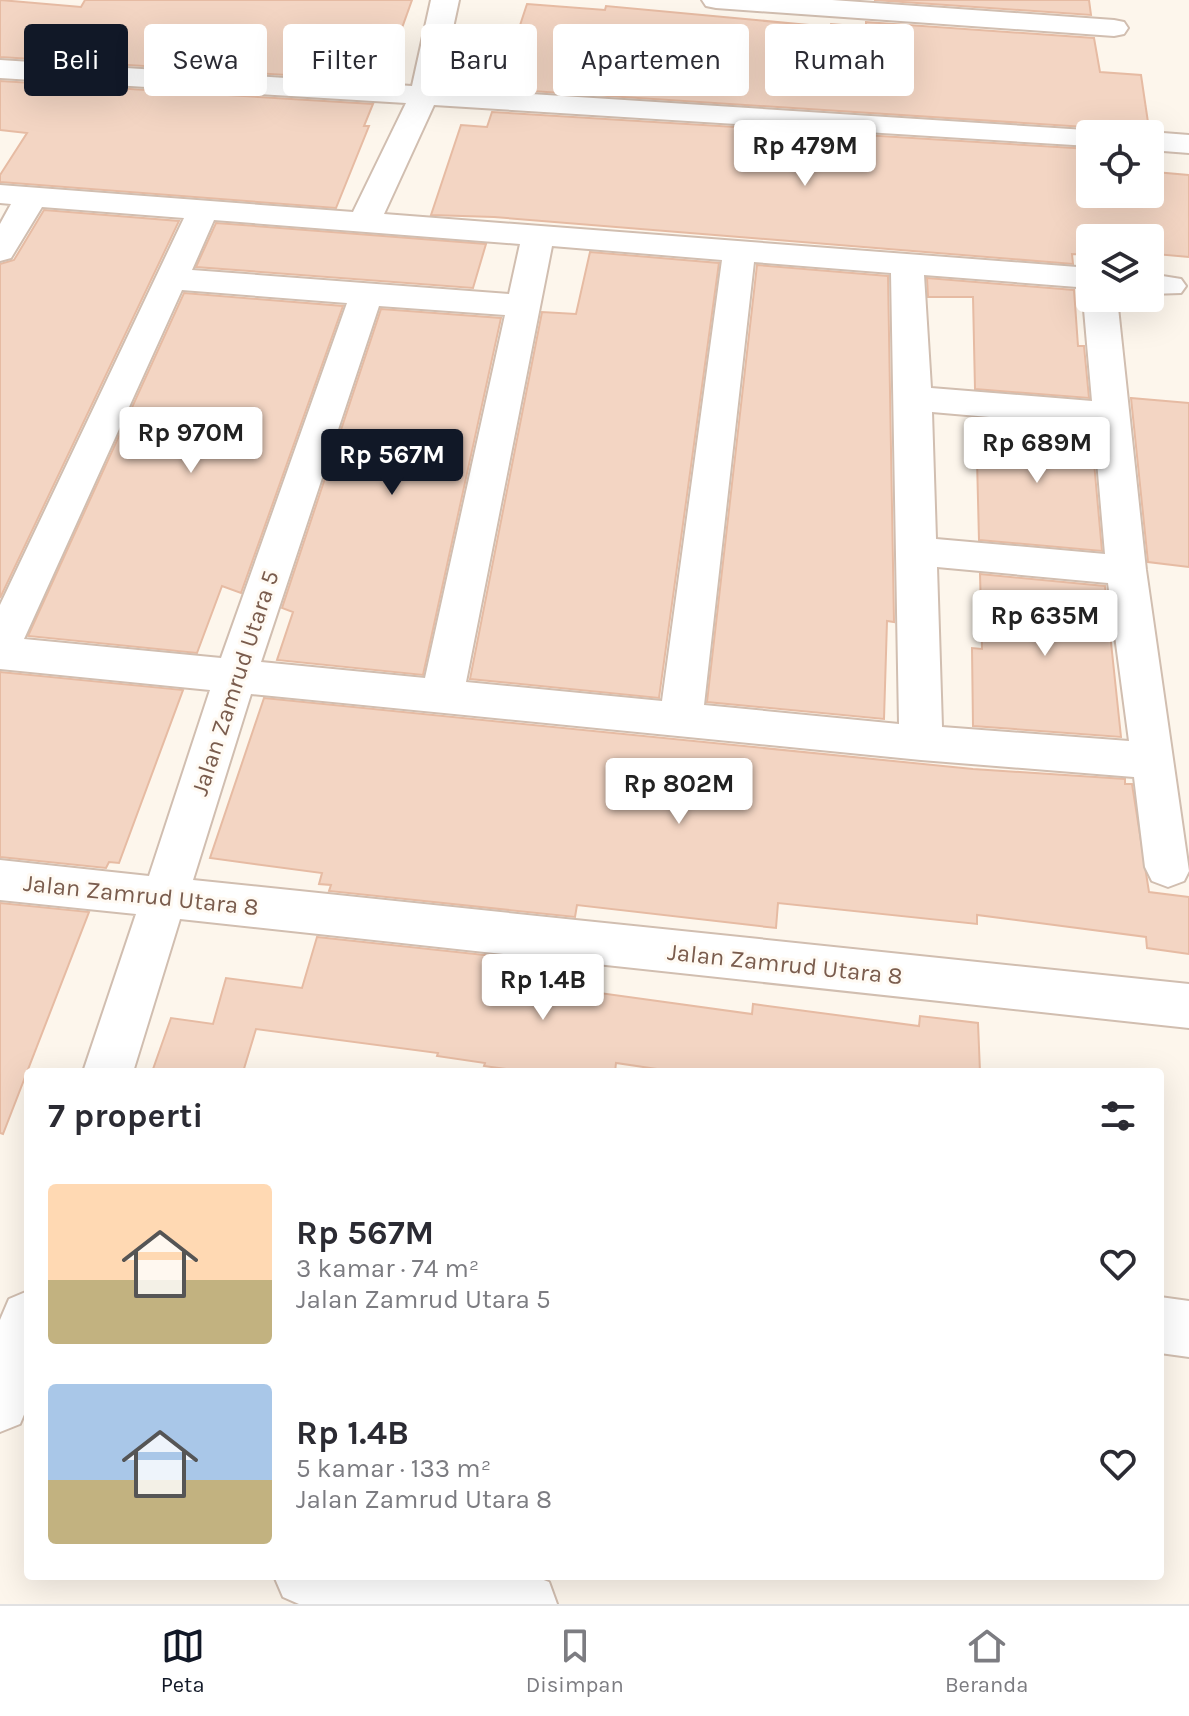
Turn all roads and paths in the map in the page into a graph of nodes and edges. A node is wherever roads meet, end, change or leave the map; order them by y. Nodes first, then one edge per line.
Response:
1 (445, 0) edge
2 (716, 0) edge
3 (776, 2) edge
4 (440, 24) edge
5 (1114, 28) dead end
6 (0, 69) edge
7 (421, 95) edge
8 (424, 96) edge
9 (440, 96) edge
10 (1076, 136) edge
11 (1164, 142) edge
12 (1189, 144) edge
13 (0, 194) edge
14 (32, 196) junction
15 (203, 210) junction
16 (364, 222) junction
17 (538, 236) junction
18 (0, 251) edge
19 (739, 251) junction
20 (907, 264) junction
21 (1076, 277) edge
22 (171, 279) junction
23 (366, 296) junction
24 (523, 306) junction
25 (1101, 312) edge
26 (917, 399) junction
27 (1111, 415) junction
28 (916, 551) junction
29 (1126, 570) junction
30 (0, 650) edge
31 (236, 675) junction
32 (442, 696) junction
33 (681, 719) junction
34 (921, 743) junction
35 (1153, 761) junction
36 (1168, 867) dead end
37 (0, 880) edge
38 (164, 898) junction
39 (1189, 1006) edge
40 (109, 1068) edge
41 (1164, 1326) edge
42 (1189, 1329) edge
43 (24, 1330) edge
44 (0, 1404) edge
45 (292, 1580) edge
46 (336, 1580) edge
47 (287, 1604) edge
48 (527, 1604) edge

1 - 4 street
2 - 3 street
3 - 5 street
6 - 7 street
8 - 16 street
9 - 10 street
11 - 12 street
13 - 14 street
14 - 15 street
14 - 18 street
15 - 16 street
15 - 22 street
16 - 17 street
17 - 19 street
17 - 24 street
19 - 20 street
19 - 33 street
20 - 21 street
20 - 26 street
22 - 23 street
22 - 30 street
23 - 24 street
23 - 31 street, Jalan Zamrud Utara 5
24 - 32 street
25 - 27 street
26 - 27 street
26 - 28 street
27 - 29 street
28 - 29 street
28 - 34 street
29 - 35 street
30 - 31 street
31 - 32 street
31 - 38 street, Jalan Zamrud Utara 5
32 - 33 street
33 - 34 street
34 - 35 street
35 - 36 street
37 - 38 street, Jalan Zamrud Utara 8
38 - 39 street, Jalan Zamrud Utara 8
38 - 40 street, Jalan Zamrud Utara 5
41 - 42 street
43 - 44 street
45 - 47 street
46 - 48 street

